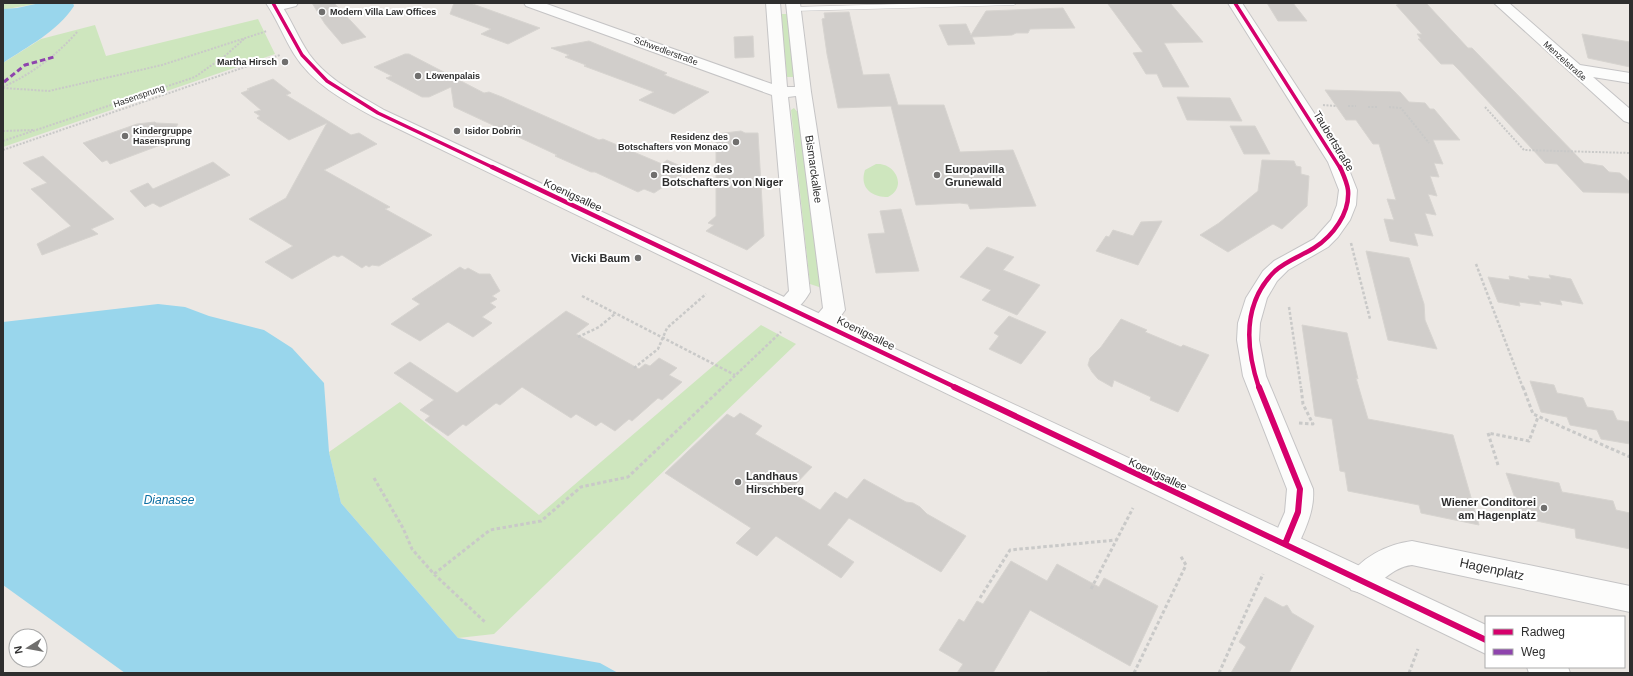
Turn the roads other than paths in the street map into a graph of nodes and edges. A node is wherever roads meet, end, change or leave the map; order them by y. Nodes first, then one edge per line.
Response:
1 (291, 3) edge
2 (531, 3) edge
3 (773, 3) edge
4 (1014, 3) edge
5 (1235, 3) edge
6 (1500, 3) edge
7 (274, 5) edge
8 (793, 6) edge
9 (1574, 69) junction
10 (1630, 78) edge
11 (780, 92) junction
12 (803, 92) junction
13 (1630, 118) edge
14 (787, 306) junction
15 (821, 323) junction
16 (1285, 544) junction
17 (1361, 581) junction
18 (1630, 600) edge
19 (1485, 640) edge
20 (1544, 668) edge
21 (1555, 673) edge

1 - 7 street
2 - 11 street, Schwedlerstraße
3 - 11 street
4 - 8 lane, Bismarckallee
5 - 16 street, Taubertstraße
6 - 9 street, Menzelstraße
7 - 14 street, Koenigsallee
8 - 12 street, Bismarckallee
9 - 10 street
9 - 13 street, Menzelstraße
11 - 12 street, Schwedlerstraße
11 - 14 street
12 - 15 street, Bismarckallee
14 - 15 street, Koenigsallee
15 - 16 street, Koenigsallee
16 - 17 street, Koenigsallee
17 - 18 street, Hagenplatz
17 - 19 street, Koenigsallee
20 - 21 street

